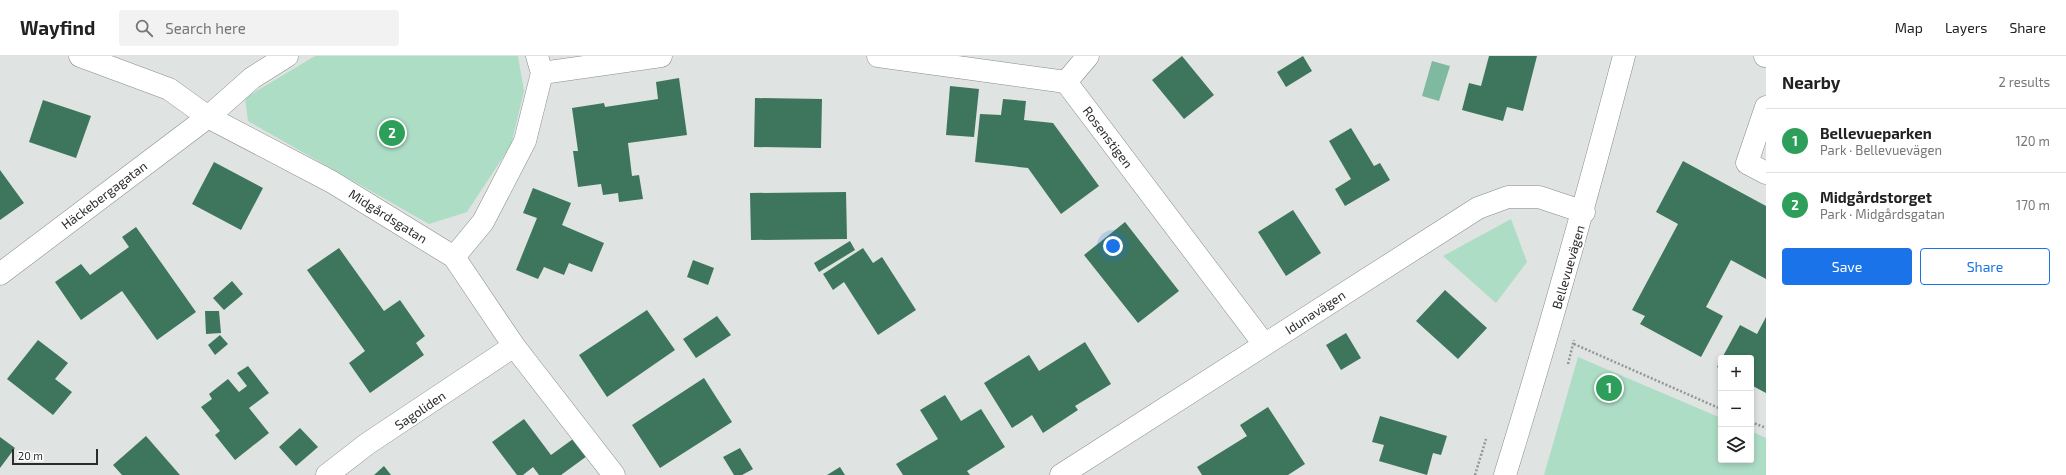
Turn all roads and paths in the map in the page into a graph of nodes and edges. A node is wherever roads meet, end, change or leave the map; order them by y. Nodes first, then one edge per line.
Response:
1 (80, 56) edge
2 (287, 56) edge
3 (661, 56) edge
4 (878, 56) edge
5 (1088, 56) edge
6 (1624, 56) edge
7 (540, 64) edge
8 (1066, 82) junction
9 (1766, 107) edge
10 (208, 117) junction
11 (1766, 173) edge
12 (1584, 212) junction
13 (454, 257) junction
14 (0, 274) edge
15 (1548, 336) junction
16 (1264, 344) junction
17 (514, 346) junction
18 (1718, 408) edge
19 (1754, 423) edge
20 (1766, 428) edge
21 (328, 475) edge
22 (614, 475) edge
23 (1061, 475) edge
24 (1505, 475) edge

1 - 10 street, Midgårdsgatan
2 - 10 street, Häckebergagatan
3 - 7 street
4 - 8 street
5 - 8 street
6 - 12 street, Bellevuevägen
7 - 13 street
8 - 16 street, Rosenstigen
9 - 11 street
10 - 13 street, Midgårdsgatan
10 - 14 street, Häckebergagatan
12 - 15 street, Bellevuevägen
12 - 16 street, Idunavägen
13 - 17 street, Midgårdsgatan
15 - 18 path
15 - 24 street, Bellevuevägen
16 - 23 street, Idunavägen
17 - 21 street, Sagoliden
17 - 22 street, Midgårdsgatan
19 - 20 path

